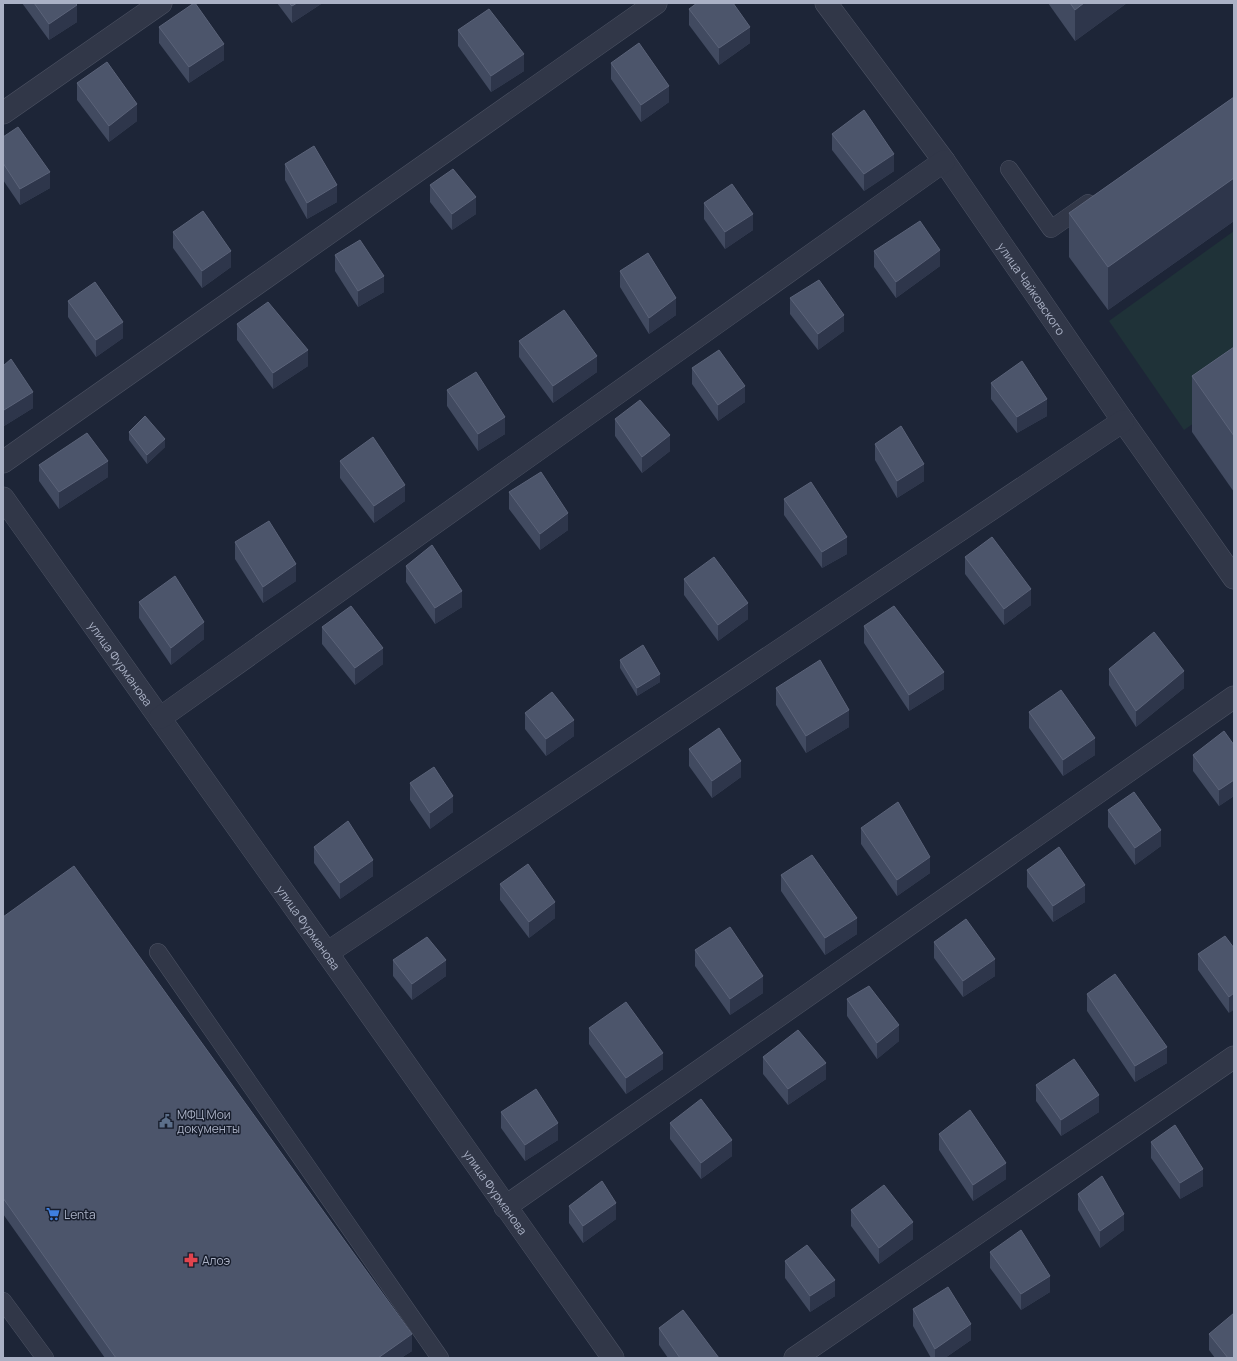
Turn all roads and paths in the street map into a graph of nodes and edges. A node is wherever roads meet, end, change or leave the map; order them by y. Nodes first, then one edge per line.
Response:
1 (161, 3) edge
2 (656, 3) edge
3 (826, 3) edge
4 (3, 113) edge
5 (944, 161) junction
6 (1009, 169) dead end
7 (1104, 192) edge
8 (1123, 421) junction
9 (3, 462) edge
10 (3, 498) edge
11 (1234, 578) edge
12 (1234, 697) edge
13 (160, 718) junction
14 (158, 952) dead end
15 (327, 953) junction
16 (1234, 1057) edge
17 (505, 1207) junction
18 (3, 1301) edge
19 (45, 1358) edge
20 (440, 1358) edge
21 (613, 1358) edge
22 (795, 1358) edge

1 - 4 street
2 - 9 street
3 - 5 street, улица Чайковского
5 - 8 street, улица Чайковского
5 - 13 street
6 - 7 lane
8 - 11 street, улица Чайковского
8 - 15 street
10 - 13 street, улица Фурманова
12 - 17 street
13 - 15 street, улица Фурманова
14 - 20 lane
15 - 17 street, улица Фурманова
16 - 22 street
17 - 21 street, улица Фурманова
18 - 19 lane

